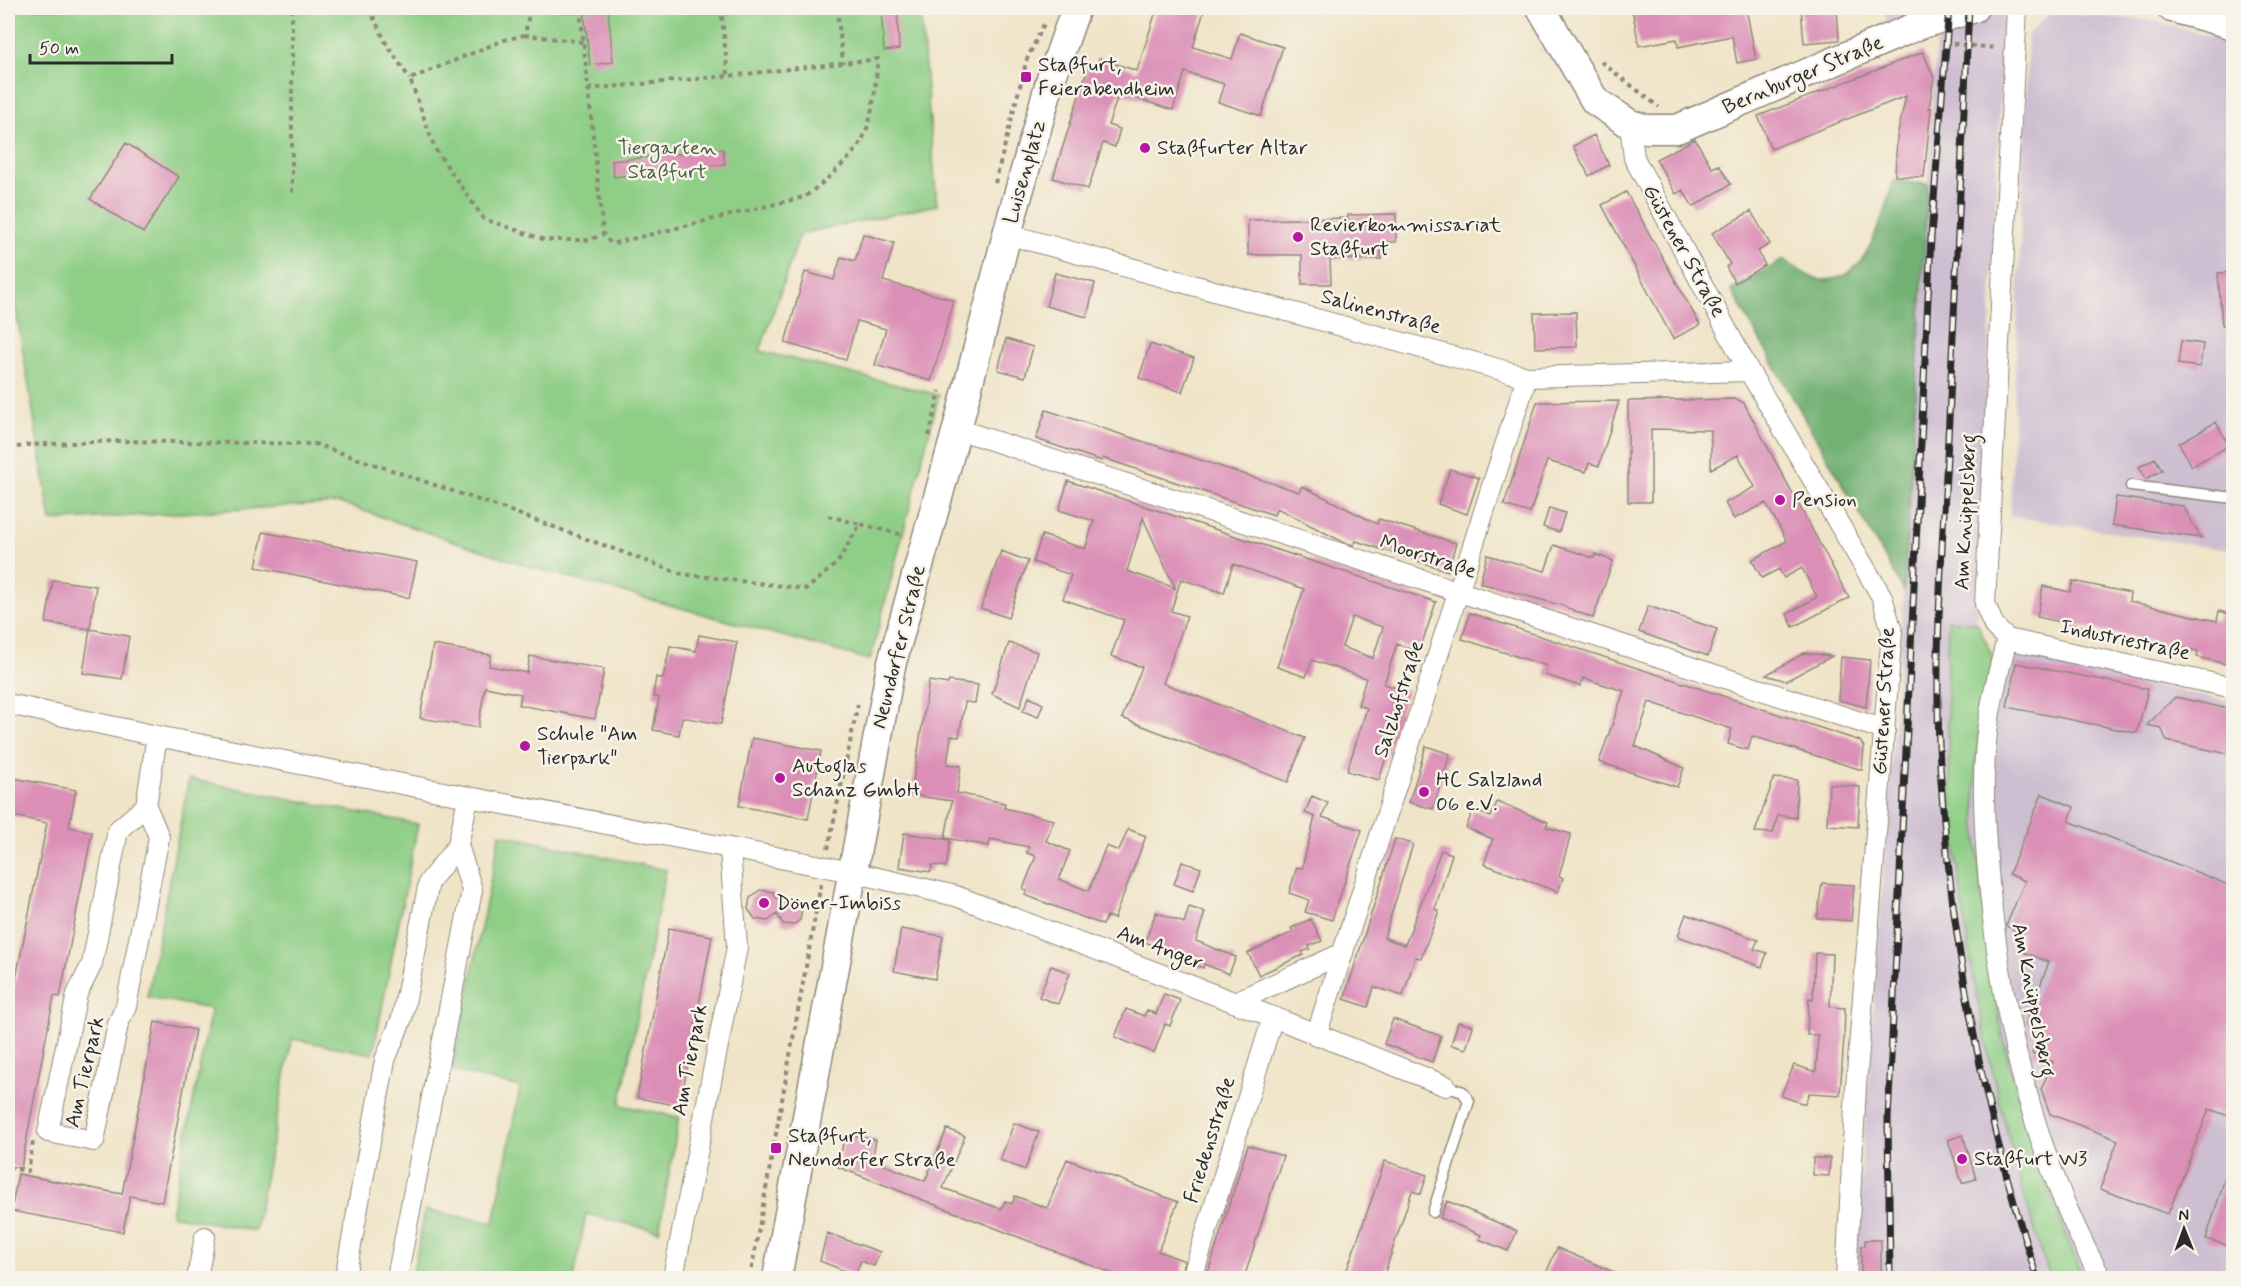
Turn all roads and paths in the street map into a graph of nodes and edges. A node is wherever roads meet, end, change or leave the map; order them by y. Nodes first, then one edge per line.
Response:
1 (292, 8) edge
2 (369, 8) edge
3 (530, 8) edge
4 (580, 8) edge
5 (721, 8) edge
6 (837, 8) edge
7 (1076, 8) edge
8 (1541, 8) edge
9 (1974, 8) edge
10 (2017, 8) edge
11 (2172, 8) edge
12 (1918, 18) junction
13 (2234, 25) edge
14 (525, 35) junction
15 (583, 42) junction
16 (2015, 50) junction
17 (1596, 58) dead end
18 (843, 63) junction
19 (728, 76) junction
20 (410, 79) junction
21 (588, 89) junction
22 (1663, 109) dead end
23 (1630, 124) junction
24 (292, 196) dead end
25 (603, 234) junction
26 (1007, 234) junction
27 (1749, 370) junction
28 (1527, 377) junction
29 (957, 429) junction
30 (8, 449) edge
31 (2131, 486) dead end
32 (2234, 498) edge
33 (828, 516) dead end
34 (860, 524) junction
35 (903, 535) dead end
36 (1459, 592) junction
37 (2007, 639) junction
38 (2234, 688) edge
39 (8, 704) edge
40 (1885, 730) junction
41 (157, 736) junction
42 (468, 798) junction
43 (146, 806) junction
44 (458, 845) junction
45 (730, 849) junction
46 (852, 872) junction
47 (1343, 953) junction
48 (1234, 1002) junction
49 (1273, 1017) junction
50 (1316, 1036) junction
51 (1446, 1086) joint
52 (48, 1132) junction
53 (8, 1168) edge
54 (1433, 1212) dead end
55 (205, 1237) dead end
56 (197, 1278) edge
57 (347, 1278) edge
58 (398, 1278) edge
59 (673, 1278) edge
60 (777, 1278) edge
61 (1192, 1278) edge
62 (1846, 1278) edge
63 (2101, 1278) edge

1 - 24 path
2 - 20 path
3 - 14 path
4 - 15 path
5 - 19 path
6 - 18 path
7 - 26 main road, Luisenplatz
8 - 23 main road
9 - 12 main road, Bernburger Straße
10 - 16 street, Am Knüppelsberg
11 - 13 main road
12 - 16 path
12 - 23 main road, Bernburger Straße
14 - 15 path
14 - 20 path
15 - 21 path
16 - 37 street, Am Knüppelsberg
17 - 22 path
18 - 19 path
18 - 25 path
19 - 21 path
20 - 25 path
21 - 25 path
23 - 27 street, Güstener Straße
26 - 28 street, Salinenstraße
26 - 29 main road, Neundorfer Straße
27 - 28 street, Salinenstraße
27 - 40 street, Güstener Straße
28 - 36 street, Salzhofstraße
29 - 36 street, Moorstraße
29 - 46 main road, Neundorfer Straße
30 - 34 path
31 - 32 lane
33 - 34 path
34 - 35 path
36 - 40 street, Moorstraße
36 - 47 street, Salzhofstraße
37 - 38 street, Industriestraße
37 - 63 street, Am Knüppelsberg
39 - 41 street
40 - 62 street, Güstener Straße
41 - 42 street
41 - 43 street
42 - 44 street
42 - 45 street
43 - 52 street, Am Tierpark
43 - 52 street, Am Tierpark
44 - 57 street
44 - 58 street
45 - 46 street
45 - 59 street, Am Tierpark
46 - 48 street, Am Anger
46 - 60 main road, Neundorfer Straße
47 - 48 street
47 - 50 street, Salzhofstraße
48 - 49 street, Am Anger
49 - 50 street, Am Anger
49 - 61 street, Friedensstraße
50 - 51 street, Am Anger
51 - 54 lane
52 - 53 path
55 - 56 street

